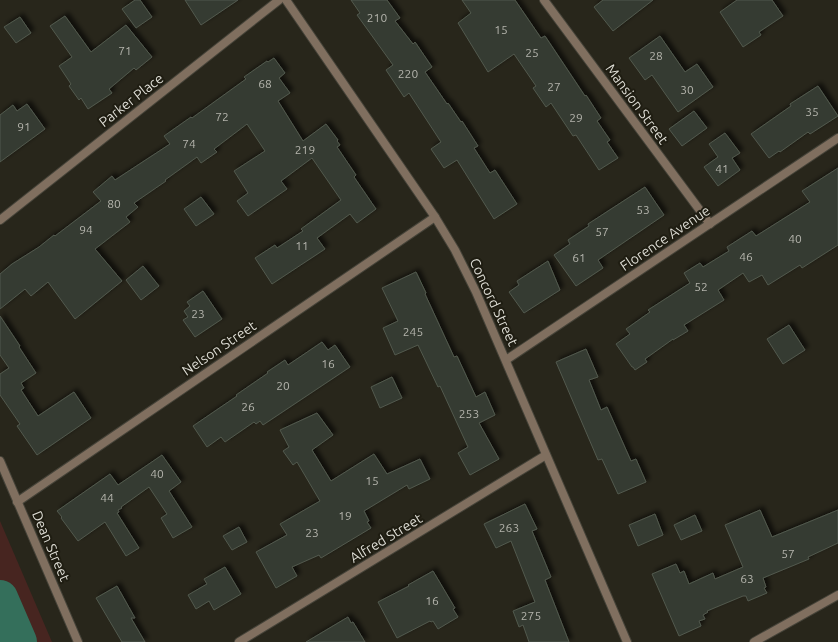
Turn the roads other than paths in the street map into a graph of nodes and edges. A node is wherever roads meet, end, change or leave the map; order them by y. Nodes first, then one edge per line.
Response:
1 (279, 0) edge
2 (286, 0) edge
3 (544, 0) edge
4 (837, 142) edge
5 (434, 217) junction
6 (0, 220) edge
7 (710, 224) junction
8 (506, 360) junction
9 (546, 455) junction
10 (0, 461) edge
11 (17, 502) junction
12 (838, 595) edge
13 (78, 642) edge
14 (239, 642) edge
15 (627, 642) edge
16 (754, 642) edge

1 - 6 street, Parker Place
2 - 5 street, Concord Street
3 - 7 street, Mansion Street
4 - 7 street, Florence Avenue
5 - 8 street, Concord Street
5 - 11 street, Nelson Street
7 - 8 street, Florence Avenue
8 - 9 street, Concord Street
9 - 14 street, Alfred Street
9 - 15 street, Concord Street
10 - 11 street, Dean Street
11 - 13 street, Dean Street
12 - 16 street

